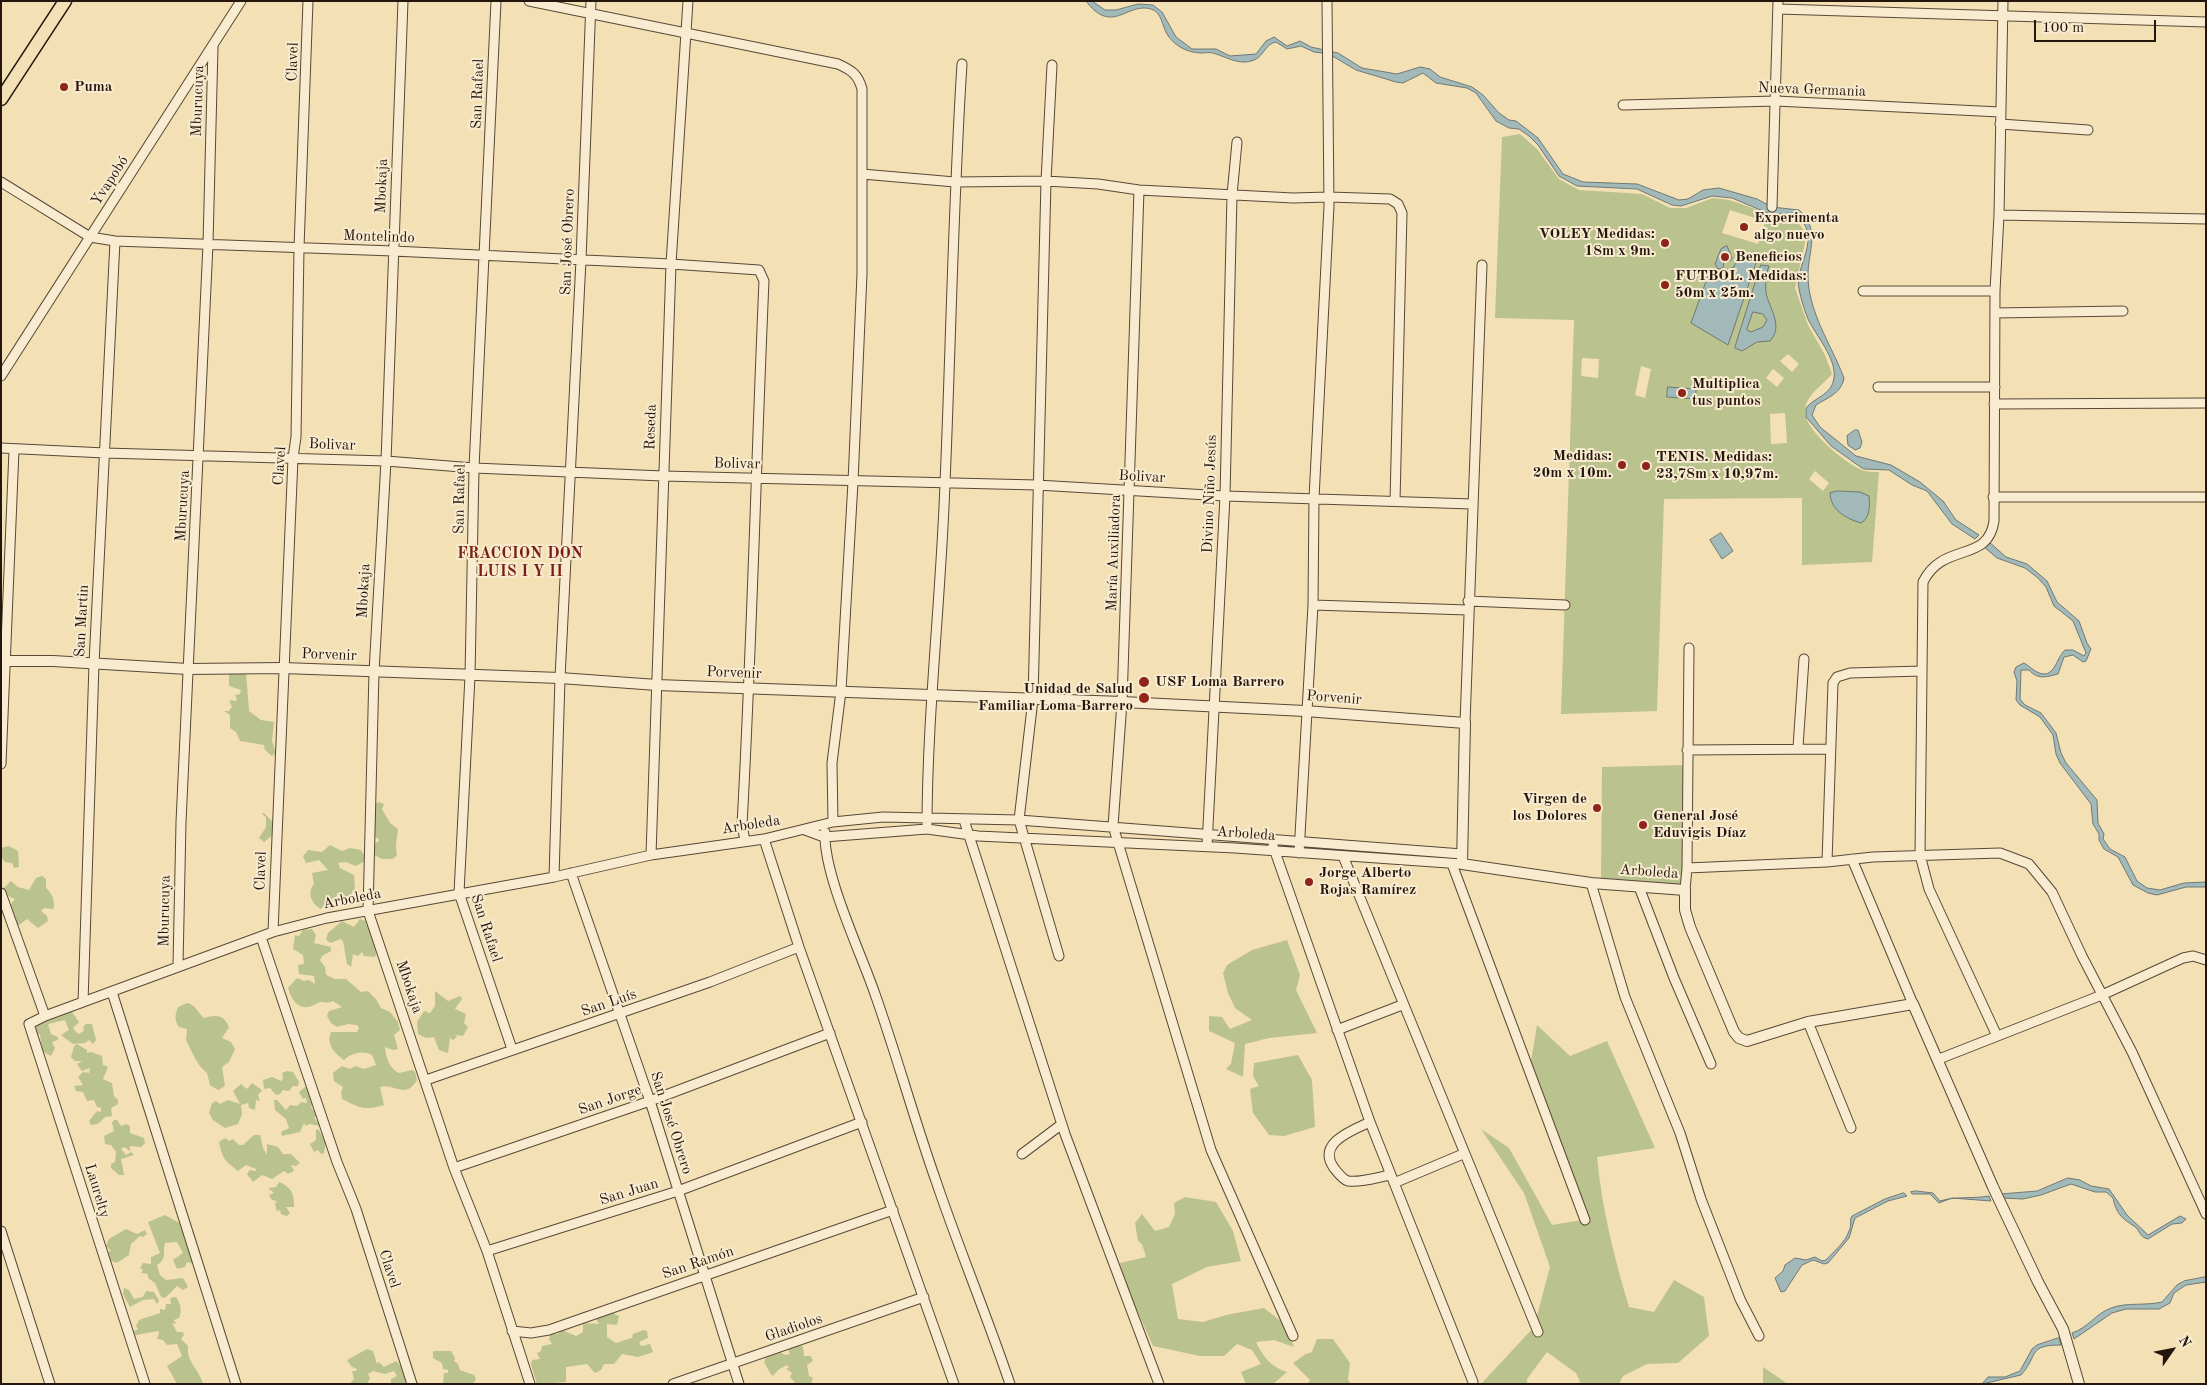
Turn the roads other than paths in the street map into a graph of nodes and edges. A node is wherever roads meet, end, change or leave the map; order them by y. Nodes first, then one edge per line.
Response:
1 (65, 1) edge
2 (241, 1) edge
3 (308, 1) edge
4 (403, 1) edge
5 (496, 1) edge
6 (529, 1) edge
7 (591, 1) edge
8 (688, 1) edge
9 (1327, 1) edge
10 (2003, 1) edge
11 (1778, 5) edge
12 (590, 15) junction
13 (2003, 16) junction
14 (2206, 22) edge
15 (686, 32) junction
16 (213, 46) junction
17 (962, 64) dead end
18 (1052, 65) dead end
19 (1, 99) edge
20 (1776, 101) junction
21 (1623, 105) dead end
22 (2000, 112) junction
23 (2000, 124) junction
24 (2088, 130) dead end
25 (1237, 142) dead end
26 (862, 174) junction
27 (1046, 181) junction
28 (1, 182) edge
29 (955, 182) junction
30 (1139, 190) junction
31 (1232, 195) junction
32 (1329, 197) junction
33 (1772, 206) dead end
34 (1999, 215) junction
35 (2206, 219) edge
36 (90, 237) junction
37 (115, 241) junction
38 (208, 244) junction
39 (299, 248) junction
40 (393, 251) junction
41 (485, 256) junction
42 (581, 260) junction
43 (671, 264) junction
44 (1482, 265) dead end
45 (1863, 291) dead end
46 (1995, 291) junction
47 (2123, 311) dead end
48 (1995, 313) junction
49 (1, 376) edge
50 (1878, 387) dead end
51 (1994, 387) junction
52 (2206, 403) edge
53 (1994, 404) junction
54 (1, 448) edge
55 (14, 450) junction
56 (105, 453) junction
57 (199, 456) junction
58 (293, 458) junction
59 (386, 461) junction
60 (474, 468) junction
61 (571, 471) junction
62 (663, 476) junction
63 (756, 478) junction
64 (853, 482) junction
65 (945, 485) junction
66 (1038, 486) junction
67 (1130, 490) junction
68 (1225, 496) junction
69 (2206, 497) edge
70 (1314, 498) junction
71 (1992, 498) junction
72 (1395, 501) junction
73 (1472, 504) junction
74 (1565, 604) dead end
75 (1313, 605) junction
76 (1468, 606) junction
77 (1689, 648) dead end
78 (1804, 659) dead end
79 (3, 661) edge
80 (94, 664) junction
81 (283, 668) junction
82 (188, 669) junction
83 (1922, 671) junction
84 (374, 672) junction
85 (470, 676) junction
86 (560, 678) junction
87 (657, 685) junction
88 (750, 688) junction
89 (841, 691) junction
90 (932, 695) junction
91 (1033, 699) junction
92 (1122, 702) junction
93 (1215, 706) junction
94 (1305, 711) junction
95 (1465, 722) junction
96 (1798, 748) junction
97 (1830, 748) junction
98 (1687, 750) junction
99 (1, 764) edge
100 (927, 817) junction
101 (964, 820) junction
102 (1018, 820) junction
103 (829, 824) junction
104 (1113, 826) junction
105 (927, 829) junction
106 (805, 830) junction
107 (1208, 833) junction
108 (969, 834) junction
109 (824, 837) junction
110 (1022, 837) junction
111 (1270, 838) junction
112 (764, 839) junction
113 (745, 841) junction
114 (1299, 841) junction
115 (1117, 842) junction
116 (1207, 846) junction
117 (1274, 851) junction
118 (1299, 853) junction
119 (651, 855) junction
120 (1920, 855) junction
121 (1343, 856) junction
122 (1852, 859) junction
123 (1459, 861) junction
124 (1827, 862) junction
125 (1687, 868) junction
126 (571, 873) junction
127 (554, 877) junction
128 (1591, 882) junction
129 (1639, 887) junction
130 (1685, 890) junction
131 (1, 892) edge
132 (459, 893) junction
133 (368, 911) junction
134 (273, 932) junction
135 (261, 937) junction
136 (799, 947) junction
137 (1059, 956) dead end
138 (2206, 960) edge
139 (178, 966) junction
140 (112, 992) junction
141 (2102, 995) junction
142 (83, 1002) junction
143 (1913, 1004) junction
144 (1402, 1005) junction
145 (620, 1014) junction
146 (45, 1016) junction
147 (1808, 1022) junction
148 (1337, 1030) junction
149 (830, 1033) junction
150 (1996, 1036) junction
151 (512, 1049) junction
152 (1939, 1059) junction
153 (1711, 1064) dead end
154 (426, 1080) junction
155 (650, 1101) junction
156 (862, 1122) junction
157 (1370, 1122) junction
158 (1062, 1124) junction
159 (1851, 1128) dead end
160 (1022, 1154) dead end
161 (1463, 1154) junction
162 (454, 1168) junction
163 (1392, 1179) junction
164 (678, 1191) junction
165 (893, 1210) junction
166 (2206, 1214) edge
167 (1585, 1220) dead end
168 (1, 1231) edge
169 (487, 1251) junction
170 (704, 1275) junction
171 (924, 1297) junction
172 (512, 1331) junction
173 (1538, 1332) dead end
174 (1293, 1336) dead end
175 (1759, 1336) dead end
176 (733, 1364) junction
177 (1473, 1382) dead end
178 (50, 1384) edge
179 (145, 1384) edge
180 (236, 1384) edge
181 (412, 1384) edge
182 (530, 1384) edge
183 (673, 1384) edge
184 (739, 1384) edge
185 (954, 1384) edge
186 (1010, 1384) edge
187 (1159, 1384) edge
188 (2079, 1384) edge

1 - 19 main road
2 - 16 street, Yvapobó
3 - 39 street, Clavel
4 - 40 street, Mbokaja
5 - 41 street, San Rafael
6 - 12 street
7 - 12 street, San José Obrero
8 - 15 street, Reseda
9 - 32 street
10 - 13 street
11 - 13 street
11 - 20 street
12 - 15 street
12 - 42 street, San José Obrero
13 - 14 street
13 - 22 street
15 - 26 street
15 - 43 street, Reseda
16 - 36 street, Yvapobó
16 - 38 street, Mburucuya
17 - 29 street
18 - 27 street
20 - 21 street, Nueva Germania
20 - 22 street, Nueva Germania
20 - 33 street
22 - 23 street
23 - 24 street
23 - 34 street
25 - 31 street, Divino Niño Jesús
26 - 29 street
26 - 64 street
27 - 29 street
27 - 30 street
27 - 66 street
28 - 36 street, Montelindo
29 - 65 street
30 - 31 street
30 - 67 street, María Auxiliadora
31 - 32 street
31 - 68 street, Divino Niño Jesús
32 - 70 street
32 - 72 street
34 - 35 street
34 - 46 street
36 - 37 street, Montelindo
36 - 49 street, Yvapobó
37 - 38 street, Montelindo
37 - 56 street, San Martin
38 - 39 street, Montelindo
38 - 57 street, Mburucuya
39 - 40 street, Montelindo
39 - 58 street, Clavel
40 - 41 street, Montelindo
40 - 59 street, Mbokaja
41 - 42 street, Montelindo
41 - 60 street, San Rafael
42 - 43 street, Montelindo
42 - 61 street, San José Obrero
43 - 62 street, Reseda
43 - 63 street, Montelindo
44 - 73 street
45 - 46 street
46 - 48 street
47 - 48 street
48 - 51 street
50 - 51 street
51 - 53 street
52 - 53 street
53 - 71 street
54 - 55 street, Bolivar
55 - 56 street, Bolivar
55 - 79 street
56 - 57 street, Bolivar
56 - 80 street, San Martin
57 - 58 street, Bolivar
57 - 82 street, Mburucuya
58 - 59 street, Bolivar
58 - 81 street, Clavel
59 - 60 street, Bolivar
59 - 84 street, Mbokaja
60 - 61 street, Bolivar
60 - 85 street, San Rafael
61 - 62 street, Bolivar
61 - 86 street, San José Obrero
62 - 63 street, Bolivar
62 - 87 street, Reseda
63 - 64 street, Bolivar
63 - 88 street
64 - 65 street, Bolivar
64 - 89 street
65 - 66 street, Bolivar
65 - 90 street
66 - 67 street, Bolivar
66 - 91 street
67 - 68 street, Bolivar
67 - 92 street, María Auxiliadora
68 - 70 street, Bolivar
68 - 93 street, Divino Niño Jesús
69 - 71 street
70 - 72 street, Bolivar
70 - 75 street
71 - 83 street
72 - 73 street, Bolivar
73 - 76 street
74 - 76 street
75 - 76 street
75 - 94 street
76 - 95 street
77 - 98 street
78 - 96 street
79 - 80 street, Porvenir
79 - 99 street
80 - 82 street, Porvenir
80 - 142 street, San Martin
81 - 82 street, Porvenir
81 - 84 street, Porvenir
81 - 134 street, Clavel
82 - 139 street, Mburucuya
83 - 97 street
83 - 120 street
84 - 85 street, Porvenir
84 - 133 street, Mbokaja
85 - 86 street, Porvenir
85 - 132 street, San Rafael
86 - 87 street, Porvenir
86 - 127 street, San José Obrero
87 - 88 street, Porvenir
87 - 119 street, Reseda
88 - 89 street, Porvenir
88 - 113 street
89 - 90 street, Porvenir
89 - 103 street
90 - 91 street, Porvenir
90 - 100 street
91 - 92 street, Porvenir
91 - 102 street
92 - 93 street, Porvenir
92 - 104 street, María Auxiliadora
93 - 94 street, Porvenir
93 - 107 street, Divino Niño Jesús
94 - 95 street, Porvenir
94 - 114 street
95 - 123 street
96 - 97 street
96 - 98 street
97 - 124 street
98 - 125 street
100 - 101 street, Arboleda
100 - 103 street, Arboleda
100 - 105 street
101 - 102 street, Arboleda
101 - 108 street
102 - 104 street, Arboleda
102 - 110 street
103 - 106 street, Arboleda
103 - 109 street
104 - 107 street, Arboleda
104 - 115 street, María Auxiliadora
105 - 108 street, Arboleda
105 - 109 street, Arboleda
106 - 109 street, Arboleda
106 - 112 street, Arboleda
107 - 111 street, Arboleda
107 - 116 street, Divino Niño Jesús
108 - 110 street, Arboleda
108 - 158 street
109 - 186 street
110 - 115 street, Arboleda
110 - 137 street
111 - 114 street, Arboleda
111 - 117 street
112 - 113 street, Arboleda
112 - 136 street
113 - 119 street, Arboleda
114 - 118 street
114 - 123 street, Arboleda
115 - 116 street, Arboleda
115 - 174 street, María Auxiliadora
116 - 117 street, Arboleda
117 - 118 street, Arboleda
117 - 148 street
118 - 121 street, Arboleda
119 - 126 street, Arboleda
120 - 122 street
120 - 141 street
120 - 150 street
121 - 123 street, Arboleda
121 - 144 street
122 - 124 street
122 - 143 street
123 - 128 street, Arboleda
123 - 167 street
124 - 125 street
125 - 130 street
126 - 127 street, Arboleda
126 - 145 street, San José Obrero
127 - 132 street, Arboleda
128 - 129 street, Arboleda
128 - 175 street
129 - 130 street, Arboleda
129 - 153 street
130 - 147 street
131 - 146 street
132 - 133 street, Arboleda
132 - 151 street, San Rafael
133 - 134 street, Arboleda
133 - 154 street, Mbokaja
134 - 135 street, Arboleda
135 - 139 street, Arboleda
135 - 181 street, Clavel
136 - 145 street, San Luís
136 - 149 street
138 - 141 street
139 - 140 street, Arboleda
140 - 142 street, Arboleda
140 - 180 street
141 - 150 street
141 - 166 street
142 - 146 street, Arboleda
143 - 147 street
143 - 152 street
144 - 148 street
144 - 161 street
145 - 151 street, San Luís
145 - 155 street, San José Obrero
146 - 179 street, Laurelty
147 - 159 street
148 - 157 street
149 - 155 street, San Jorge
149 - 156 street
150 - 152 street
151 - 154 street, San Luís
152 - 188 street
154 - 162 street, Mbokaja
155 - 162 street, San Jorge
155 - 164 street, San José Obrero
156 - 164 street, San Juan
156 - 165 street
157 - 163 street
157 - 163 street
158 - 160 street
158 - 187 street
161 - 163 street
161 - 173 street
162 - 169 street, Mbokaja
163 - 177 street
164 - 169 street, San Juan
164 - 170 street, San José Obrero
165 - 170 street, San Ramón
165 - 171 street
168 - 178 street
169 - 172 street, Mbokaja
170 - 172 street, San Ramón
170 - 176 street, San José Obrero
171 - 176 street, Gladiolos
171 - 185 street
172 - 182 street, Mbokaja
176 - 183 street, Gladiolos
176 - 184 street, San José Obrero

